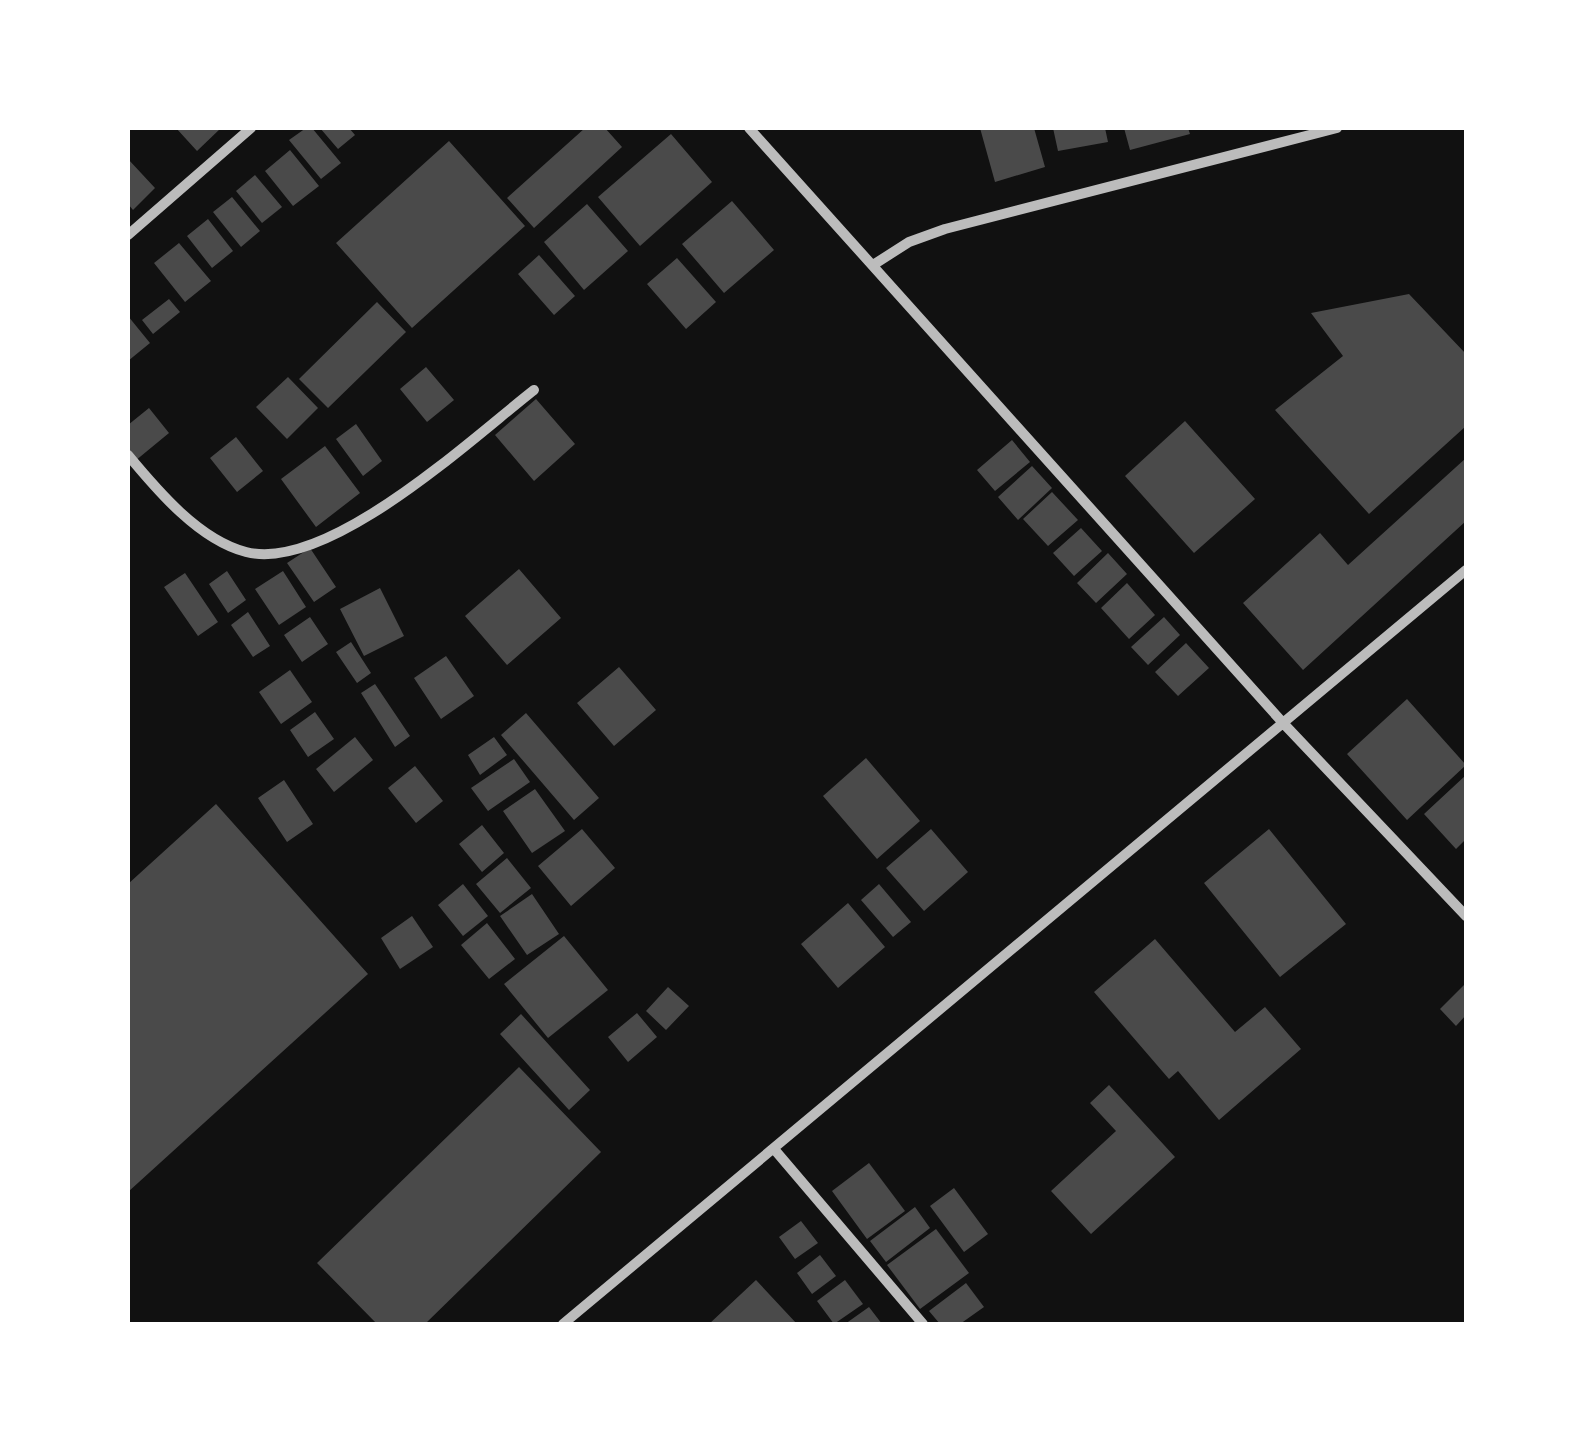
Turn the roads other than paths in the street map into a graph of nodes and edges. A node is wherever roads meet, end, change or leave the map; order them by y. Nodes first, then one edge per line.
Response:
1 (251, 128) edge
2 (749, 128) edge
3 (1337, 128) edge
4 (128, 235) edge
5 (872, 265) junction
6 (534, 390) dead end
7 (128, 455) edge
8 (1466, 570) edge
9 (1284, 724) junction
10 (1466, 916) edge
11 (774, 1149) junction
12 (563, 1324) edge
13 (923, 1324) edge

1 - 4 street
2 - 5 street
3 - 5 street
5 - 9 street
6 - 7 street
8 - 9 street
9 - 10 street
9 - 11 street
11 - 12 street
11 - 13 street

